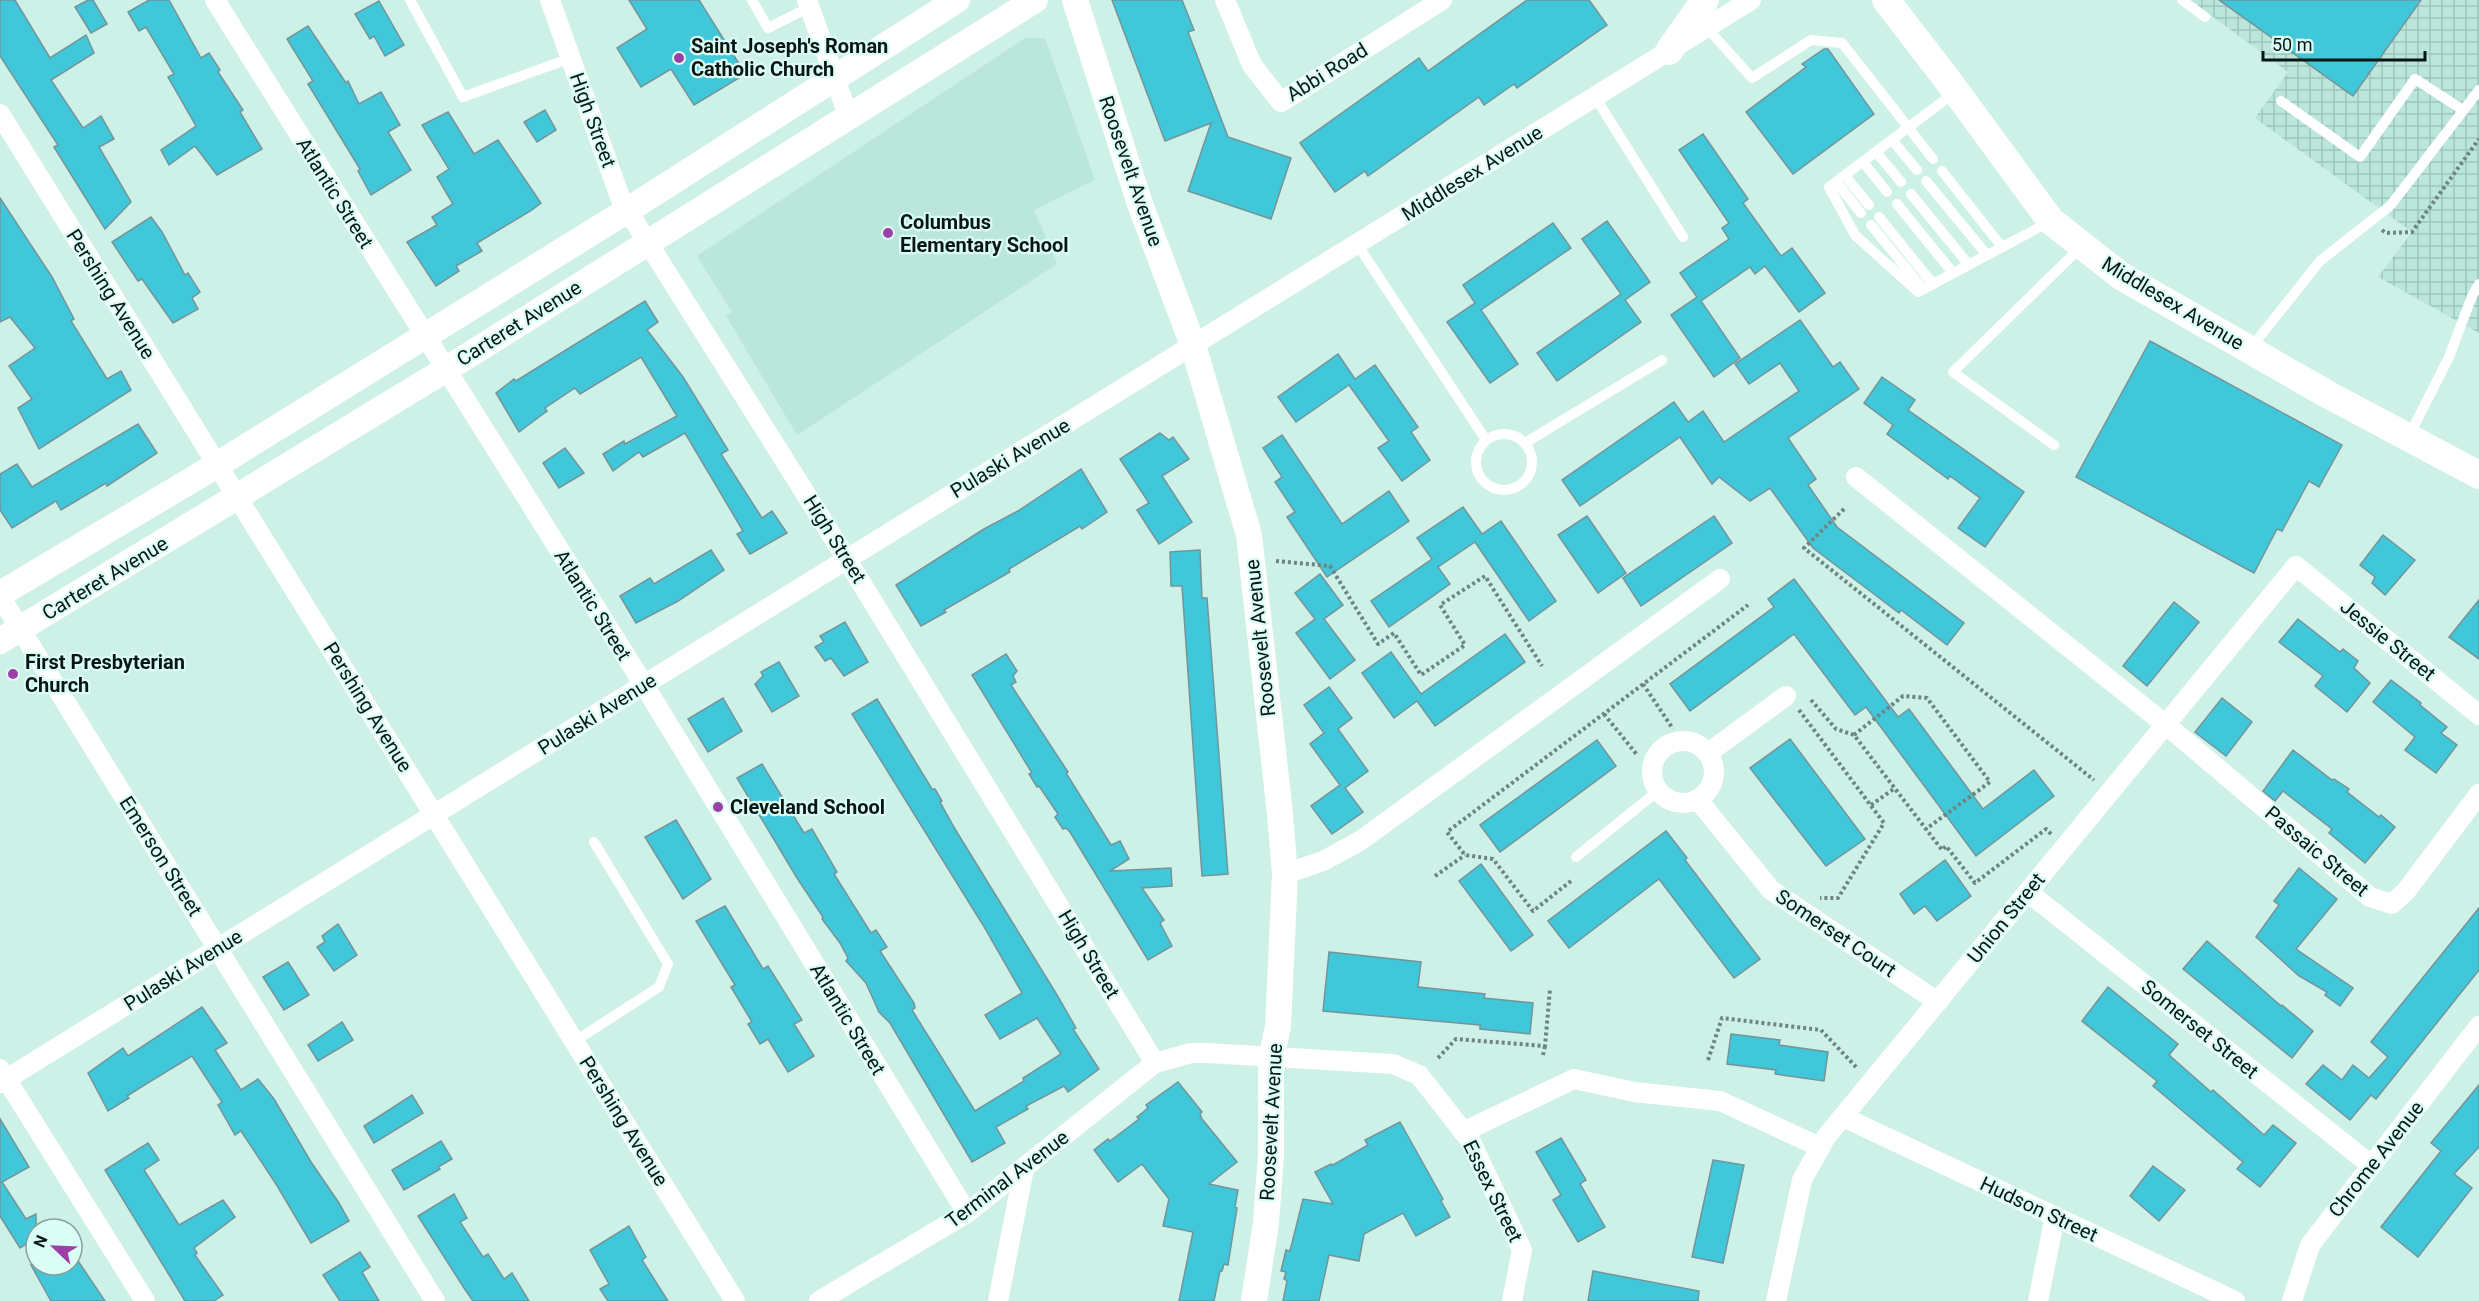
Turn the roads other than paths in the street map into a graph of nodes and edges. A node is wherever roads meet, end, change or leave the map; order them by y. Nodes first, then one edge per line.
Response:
1 (215, 0) edge
2 (410, 0) edge
3 (550, 0) edge
4 (752, 0) edge
5 (957, 0) edge
6 (1035, 0) edge
7 (1075, 0) edge
8 (1225, 0) edge
9 (1442, 0) edge
10 (1705, 0) edge
11 (1751, 0) edge
12 (1886, 0) edge
13 (2182, 0) edge
14 (808, 4) edge
15 (2205, 17) dead end
16 (1707, 28) junction
17 (1669, 51) junction
18 (571, 58) junction
19 (835, 78) junction
20 (2479, 90) edge
21 (1956, 91) junction
22 (1595, 97) junction
23 (2281, 101) dead end
24 (2463, 110) junction
25 (0, 114) edge
26 (848, 115) junction
27 (1909, 127) junction
28 (1892, 140) junction
29 (1876, 152) junction
30 (1934, 159) dead end
31 (1863, 162) junction
32 (1917, 170) dead end
33 (1942, 171) dead end
34 (1841, 179) junction
35 (1926, 181) dead end
36 (1901, 182) dead end
37 (1887, 192) dead end
38 (1911, 194) dead end
39 (1897, 204) dead end
40 (1865, 209) dead end
41 (628, 210) junction
42 (1875, 221) dead end
43 (2051, 221) junction
44 (1683, 237) dead end
45 (649, 242) junction
46 (1358, 244) junction
47 (2082, 246) junction
48 (2002, 247) junction
49 (1987, 255) junction
50 (1970, 265) junction
51 (1953, 273) junction
52 (2479, 284) edge
53 (1928, 287) junction
54 (424, 335) junction
55 (1193, 345) junction
56 (2250, 350) junction
57 (1662, 360) dead end
58 (445, 370) junction
59 (2408, 437) junction
60 (1486, 440) junction
61 (1525, 443) junction
62 (2054, 446) dead end
63 (217, 465) junction
64 (2479, 475) edge
65 (1856, 477) dead end
66 (237, 497) junction
67 (846, 558) junction
68 (2296, 566) joint
69 (1720, 579) dead end
70 (0, 595) edge
71 (10, 635) edge
72 (644, 685) junction
73 (1792, 703) road end
74 (2479, 715) edge
75 (2165, 724) junction
76 (1708, 753) junction
77 (1658, 791) junction
78 (2479, 794) edge
79 (1698, 800) junction
80 (435, 814) junction
81 (594, 842) dead end
82 (1576, 857) dead end
83 (1285, 874) junction
84 (2028, 892) junction
85 (217, 949) junction
86 (1938, 1002) junction
87 (2479, 1026) edge
88 (575, 1041) junction
89 (1271, 1058) junction
90 (1155, 1063) junction
91 (2, 1077) edge
92 (1843, 1117) junction
93 (1463, 1132) junction
94 (1820, 1147) junction
95 (2371, 1165) junction
96 (1024, 1169) junction
97 (966, 1213) junction
98 (2055, 1216) junction
99 (145, 1301) edge
100 (435, 1301) edge
101 (735, 1301) edge
102 (819, 1301) edge
103 (998, 1301) edge
104 (1254, 1301) edge
105 (1512, 1301) edge
106 (1776, 1301) edge
107 (2038, 1301) edge
108 (2235, 1301) edge
109 (2292, 1301) edge

1 - 54 street, Atlantic Street
2 - 18 lane
3 - 18 street, High Street
4 - 14 lane
5 - 19 street, Carteret Avenue
6 - 26 street, Carteret Avenue
7 - 55 street, Roosevelt Avenue
8 - 9 street, Abbi Road
10 - 17 main road
11 - 16 street, Middlesex Avenue
12 - 21 main road, Middlesex Avenue
13 - 15 lane
14 - 19 street
16 - 17 street, Middlesex Avenue
16 - 27 lane
17 - 22 street, Middlesex Avenue
18 - 41 street, High Street
19 - 26 street
19 - 41 street, Carteret Avenue
20 - 24 lane
21 - 27 lane
21 - 43 main road, Middlesex Avenue
22 - 44 lane
22 - 46 street, Middlesex Avenue
23 - 24 lane
24 - 56 lane
25 - 63 street, Pershing Avenue
26 - 45 street, Carteret Avenue
27 - 28 lane
27 - 30 lane
28 - 29 lane
28 - 32 lane
29 - 31 lane
29 - 36 lane
31 - 34 lane
31 - 37 lane
33 - 48 lane
34 - 40 lane
34 - 53 lane
35 - 49 lane
38 - 50 lane
39 - 51 lane
41 - 45 street, High Street
41 - 54 street, Carteret Avenue
42 - 53 lane
43 - 47 main road, Middlesex Avenue
43 - 48 lane
45 - 58 street, Carteret Avenue
45 - 67 street, High Street
46 - 55 street, Middlesex Avenue
46 - 60 lane
47 - 56 main road, Middlesex Avenue
47 - 62 lane
48 - 49 lane
49 - 50 lane
50 - 51 lane
51 - 53 lane
52 - 59 lane
54 - 58 street, Atlantic Street
54 - 63 street, Carteret Avenue
55 - 67 street, Pulaski Avenue
55 - 83 street, Roosevelt Avenue
56 - 59 main road, Middlesex Avenue
57 - 61 lane
58 - 66 street, Carteret Avenue
58 - 72 street, Atlantic Street
59 - 64 main road, Middlesex Avenue
60 - 61 lane
60 - 61 lane
63 - 66 street, Pershing Avenue
63 - 70 street, Carteret Avenue
65 - 75 street
66 - 71 street, Carteret Avenue
66 - 80 street, Pershing Avenue
67 - 72 street, Pulaski Avenue
67 - 90 street, High Street
68 - 74 street, Jessie Street
68 - 75 street, Union Street
69 - 83 street
70 - 71 street, Emerson Street
71 - 85 street, Emerson Street
72 - 80 street, Pulaski Avenue
72 - 97 street, Atlantic Street
73 - 76 street
75 - 78 street, Passaic Street
75 - 84 street, Union Street
76 - 77 street
76 - 79 street
77 - 79 street
77 - 82 lane
79 - 86 street, Somerset Court
80 - 85 street, Pulaski Avenue
80 - 88 street, Pershing Avenue
81 - 88 lane
83 - 89 street, Roosevelt Avenue
84 - 86 street, Union Street
84 - 95 street, Somerset Street
85 - 91 street, Pulaski Avenue
85 - 100 street, Emerson Street
86 - 92 street, Union Street
87 - 95 street, Chrome Avenue
88 - 101 street, Pershing Avenue
89 - 90 street, Essex Street
89 - 93 street, Essex Street
89 - 104 street, Roosevelt Avenue
90 - 96 street, Terminal Avenue
91 - 99 street
92 - 94 street, Union Street
92 - 98 street, Hudson Street
93 - 94 street
93 - 105 street, Essex Street
94 - 106 street, Union Street
95 - 109 street, Chrome Avenue
96 - 97 street, Terminal Avenue
96 - 103 street
97 - 102 street, Terminal Avenue
98 - 107 street
98 - 108 street, Hudson Street

